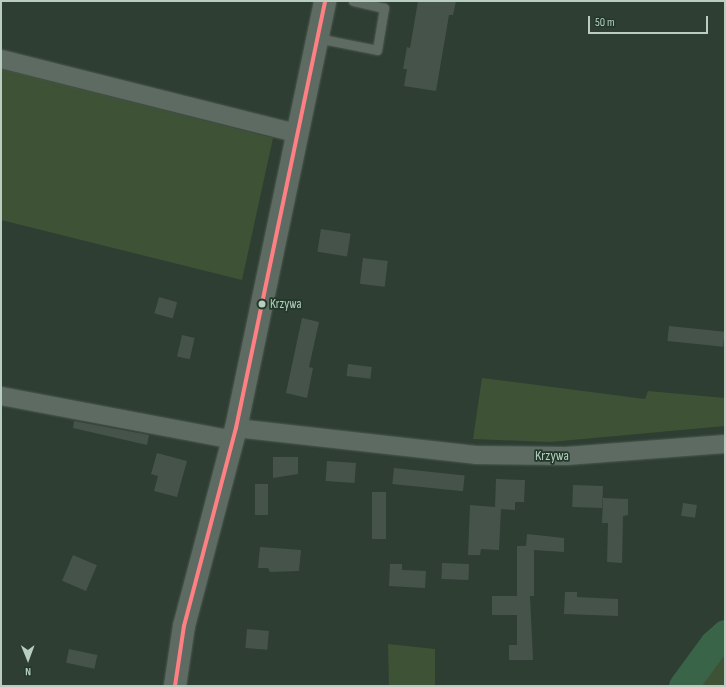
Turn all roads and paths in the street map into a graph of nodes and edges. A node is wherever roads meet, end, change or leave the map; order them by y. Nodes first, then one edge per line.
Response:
1 (325, 1) edge
2 (353, 1) edge
3 (317, 38) junction
4 (1, 59) edge
5 (296, 133) junction
6 (1, 396) edge
7 (235, 434) junction
8 (725, 444) edge
9 (175, 686) edge

1 - 3 street
2 - 3 lane
3 - 5 street
4 - 5 street
5 - 7 street
6 - 7 street, Krzywa
7 - 8 street, Krzywa
7 - 9 street

